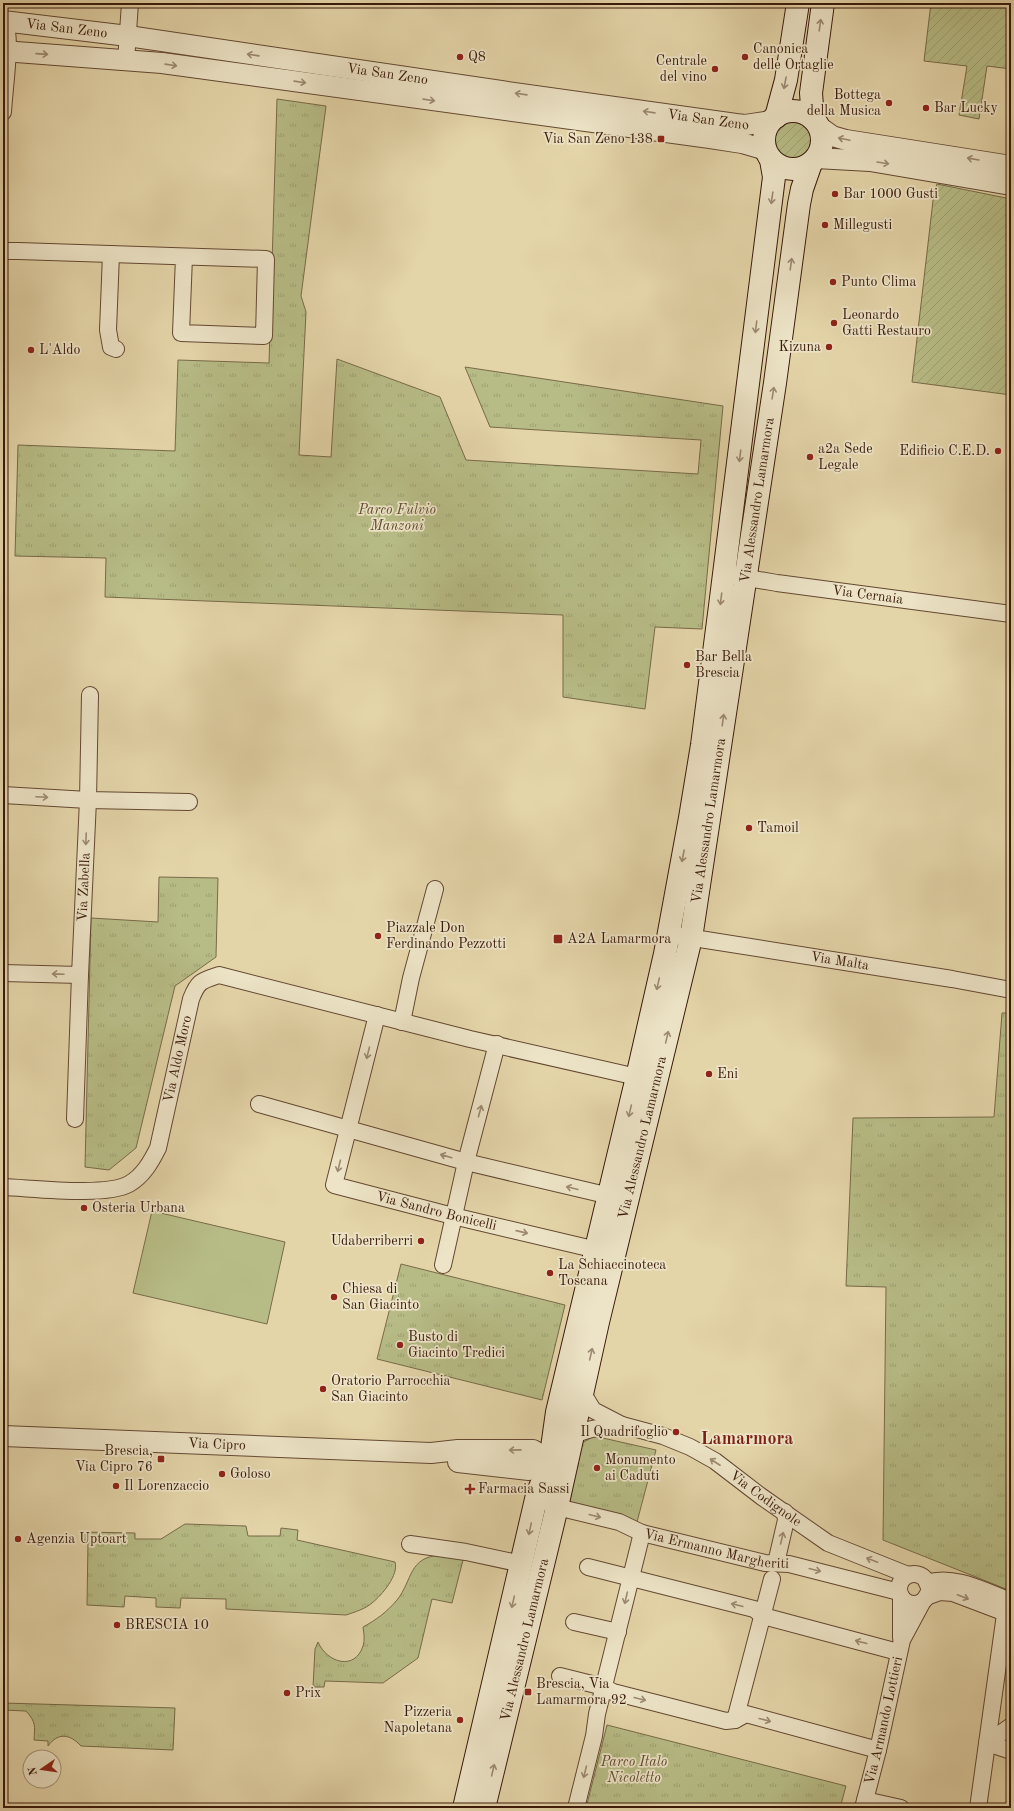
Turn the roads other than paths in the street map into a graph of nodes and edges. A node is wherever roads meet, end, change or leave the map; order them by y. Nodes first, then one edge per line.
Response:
1 (130, 3) edge
2 (823, 3) edge
3 (796, 5) edge
4 (4, 22) edge
5 (128, 36) junction
6 (5, 51) edge
7 (126, 61) junction
8 (3, 112) edge
9 (773, 119) junction
10 (816, 122) junction
11 (768, 155) junction
12 (814, 160) junction
13 (1011, 166) edge
14 (1011, 184) edge
15 (3, 251) edge
16 (111, 254) junction
17 (184, 256) junction
18 (116, 350) dead end
19 (735, 576) junction
20 (1011, 614) edge
21 (90, 695) dead end
22 (3, 795) edge
23 (88, 800) junction
24 (189, 802) dead end
25 (435, 889) dead end
26 (668, 934) junction
27 (691, 938) junction
28 (3, 972) edge
29 (80, 975) junction
30 (1011, 990) edge
31 (377, 1015) junction
32 (402, 1022) junction
33 (497, 1044) junction
34 (637, 1077) junction
35 (259, 1104) dead end
36 (75, 1119) dead end
37 (349, 1128) junction
38 (466, 1162) junction
39 (3, 1187) edge
40 (610, 1196) junction
41 (453, 1216) junction
42 (597, 1250) junction
43 (443, 1265) dead end
44 (582, 1392) junction
45 (622, 1425) junction
46 (3, 1436) edge
47 (573, 1436) junction
48 (431, 1453) junction
49 (558, 1466) junction
50 (529, 1470) junction
51 (537, 1495) junction
52 (785, 1512) junction
53 (560, 1513) junction
54 (642, 1533) junction
55 (410, 1544) dead end
56 (776, 1563) junction
57 (522, 1564) junction
58 (588, 1567) dead end
59 (908, 1575) junction
60 (631, 1578) junction
61 (772, 1579) dead end
62 (900, 1594) junction
63 (925, 1594) junction
64 (1009, 1607) edge
65 (763, 1616) junction
66 (574, 1622) dead end
67 (618, 1632) junction
68 (900, 1646) junction
69 (560, 1676) dead end
70 (604, 1687) junction
71 (735, 1720) junction
72 (1011, 1726) edge
73 (987, 1743) junction
74 (878, 1750) junction
75 (1011, 1751) edge
76 (864, 1804) edge
77 (464, 1808) edge
78 (484, 1808) edge
79 (576, 1808) edge
80 (901, 1808) edge
81 (978, 1808) edge

1 - 5 street
10 -> 2 main road
3 -> 9 main road
4 - 5 street, Via San Zeno
4 - 6 street
5 - 7 street
9 -> 5 street, Via San Zeno
6 -> 7 street, Via San Zeno
6 - 8 street
7 -> 11 street, Via San Zeno
9 - 10 main road
9 - 11 main road
10 - 12 main road
13 -> 10 street
11 - 12 main road
11 -> 19 main road, Via Alessandro Lamarmora
12 -> 14 street
19 -> 12 main road, Via Alessandro Lamarmora
15 - 16 street
16 - 17 street
16 - 18 street
17 - 17 street
19 - 20 street, Via Cernaia
19 -> 26 main road, Via Alessandro Lamarmora
27 -> 19 main road, Via Alessandro Lamarmora
21 - 23 street, Via Zabella
22 -> 23 street
23 - 24 street
23 -> 29 street, Via Zabella
25 - 32 street
26 - 27 street, Via Malta
26 -> 34 main road, Via Alessandro Lamarmora
27 - 30 street, Via Malta
44 -> 27 main road, Via Alessandro Lamarmora
29 -> 28 street
29 - 36 street, Via Zabella
31 - 32 street, Via Aldo Moro
31 -> 37 street
31 - 39 street, Via Aldo Moro
32 - 33 street, Via Aldo Moro
33 - 34 street, Via Aldo Moro
38 -> 33 street
34 -> 40 main road, Via Alessandro Lamarmora
35 - 37 street
38 -> 37 street
37 -> 41 street, Via Sandro Bonicelli
40 -> 38 street
38 - 41 street
40 - 42 main road, Via Alessandro Lamarmora
41 -> 42 street, Via Sandro Bonicelli
41 - 43 street
42 - 49 main road, Via Alessandro Lamarmora
44 - 45 street, Via Codignole
44 - 47 main road, Via Alessandro Lamarmora
45 - 47 street, Via Codignole
52 -> 45 street, Via Codignole
46 - 48 street, Via Cipro
47 - 49 main road, Via Alessandro Lamarmora
49 -> 48 street, Via Cipro
48 - 50 street, Via Cipro
49 - 50 street, Via Cipro
49 - 51 main road, Via Alessandro Lamarmora
49 - 53 main road, Via Alessandro Lamarmora
50 - 51 street
51 - 53 street, Via Ermanno Margheriti
51 -> 57 main road, Via Alessandro Lamarmora
56 -> 52 street
59 -> 52 street, Via Codignole
53 -> 54 street, Via Ermanno Margheriti
78 -> 53 main road, Via Alessandro Lamarmora
54 - 56 street, Via Ermanno Margheriti
54 - 60 street
55 - 57 street, Via Alessandro Lamarmora
56 -> 62 street, Via Ermanno Margheriti
57 -> 77 main road, Via Alessandro Lamarmora
58 - 60 street
59 - 62 street
59 - 63 street
65 -> 60 street
60 -> 67 street
61 - 65 street
62 - 63 street
62 - 68 street, Via Armando Lottieri
63 - 64 street
63 - 68 street, Via Armando Lottieri
64 - 73 street
68 -> 65 street
65 - 71 street
66 - 67 street
67 - 70 street
68 - 74 street, Via Armando Lottieri
69 - 70 street
70 -> 71 street
70 -> 79 street
71 -> 74 street
72 - 73 street
73 - 75 street
73 - 81 street
74 - 76 street, Via Armando Lottieri
76 - 80 street, Via Armando Lottieri

